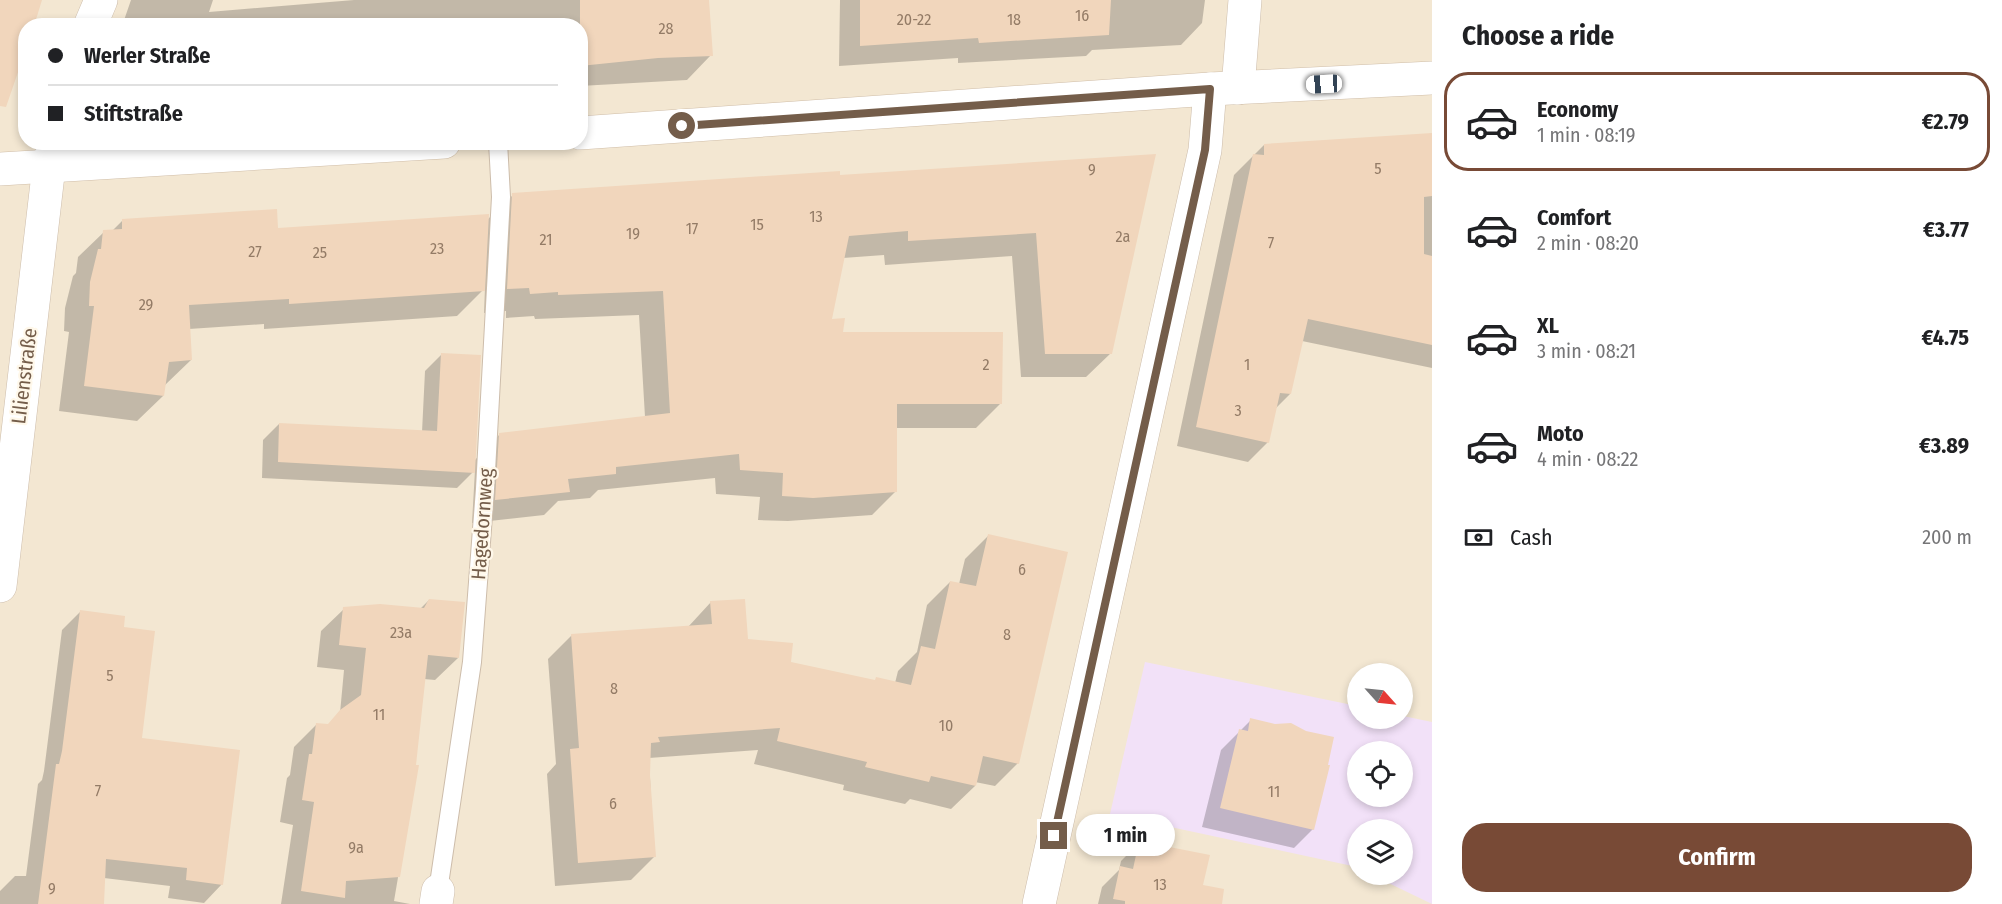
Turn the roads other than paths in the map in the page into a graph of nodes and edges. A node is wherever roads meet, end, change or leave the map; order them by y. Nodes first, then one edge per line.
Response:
1 (101, 0) edge
2 (1245, 0) edge
3 (93, 18) edge
4 (1432, 78) edge
5 (1224, 89) junction
6 (588, 132) edge
7 (182, 150) edge
8 (498, 150) edge
9 (51, 154) edge
10 (0, 169) edge
11 (0, 586) edge
12 (437, 897) edge
13 (1039, 904) edge

1 - 3 street
2 - 5 street
4 - 5 street
5 - 6 street
5 - 13 street
7 - 9 street
8 - 12 lane, Hagedornweg
9 - 10 street
9 - 11 street, Lilienstraße

